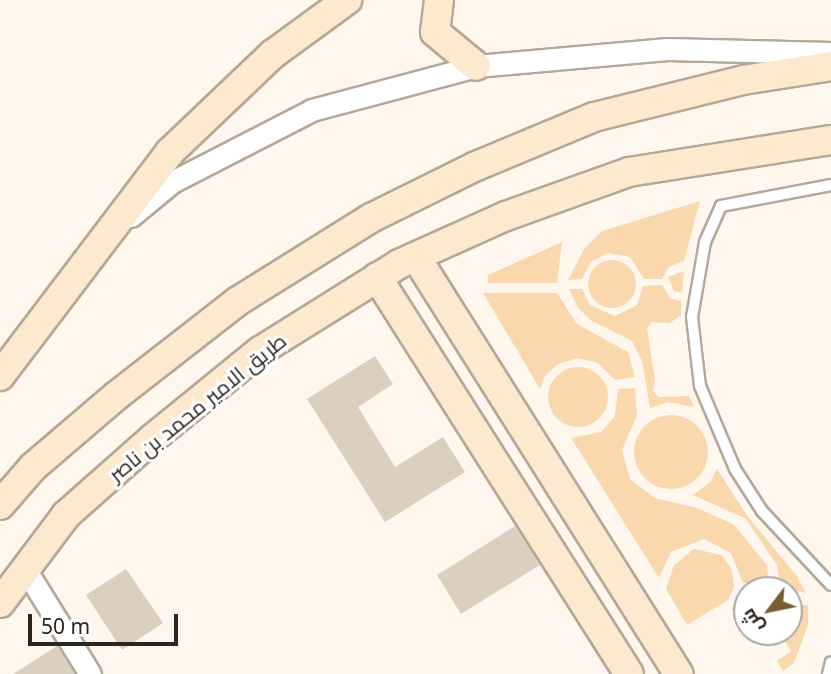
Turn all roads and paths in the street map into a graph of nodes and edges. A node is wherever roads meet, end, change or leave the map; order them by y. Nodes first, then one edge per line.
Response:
1 (347, 0) edge
2 (439, 0) edge
3 (831, 52) edge
4 (476, 66) junction
5 (831, 66) edge
6 (831, 140) edge
7 (831, 186) edge
8 (111, 233) junction
9 (416, 257) junction
10 (377, 278) junction
11 (0, 376) edge
12 (0, 505) edge
13 (25, 569) junction
14 (831, 585) edge
15 (0, 603) edge
16 (831, 662) edge
17 (90, 674) edge
18 (629, 674) edge
19 (679, 674) edge
20 (830, 674) edge

1 - 8 main road
2 - 4 main road
3 - 4 street
4 - 8 street
5 - 12 main road
6 - 9 main road, طريق الامير محمد بن ناصر
7 - 14 lane
8 - 11 main road
9 - 10 main road, طريق الامير محمد بن ناصر
9 - 19 main road
10 - 13 main road, طريق الامير محمد بن ناصر
10 - 18 main road
13 - 15 main road, طريق الامير محمد بن ناصر
13 - 17 street
16 - 20 lane

